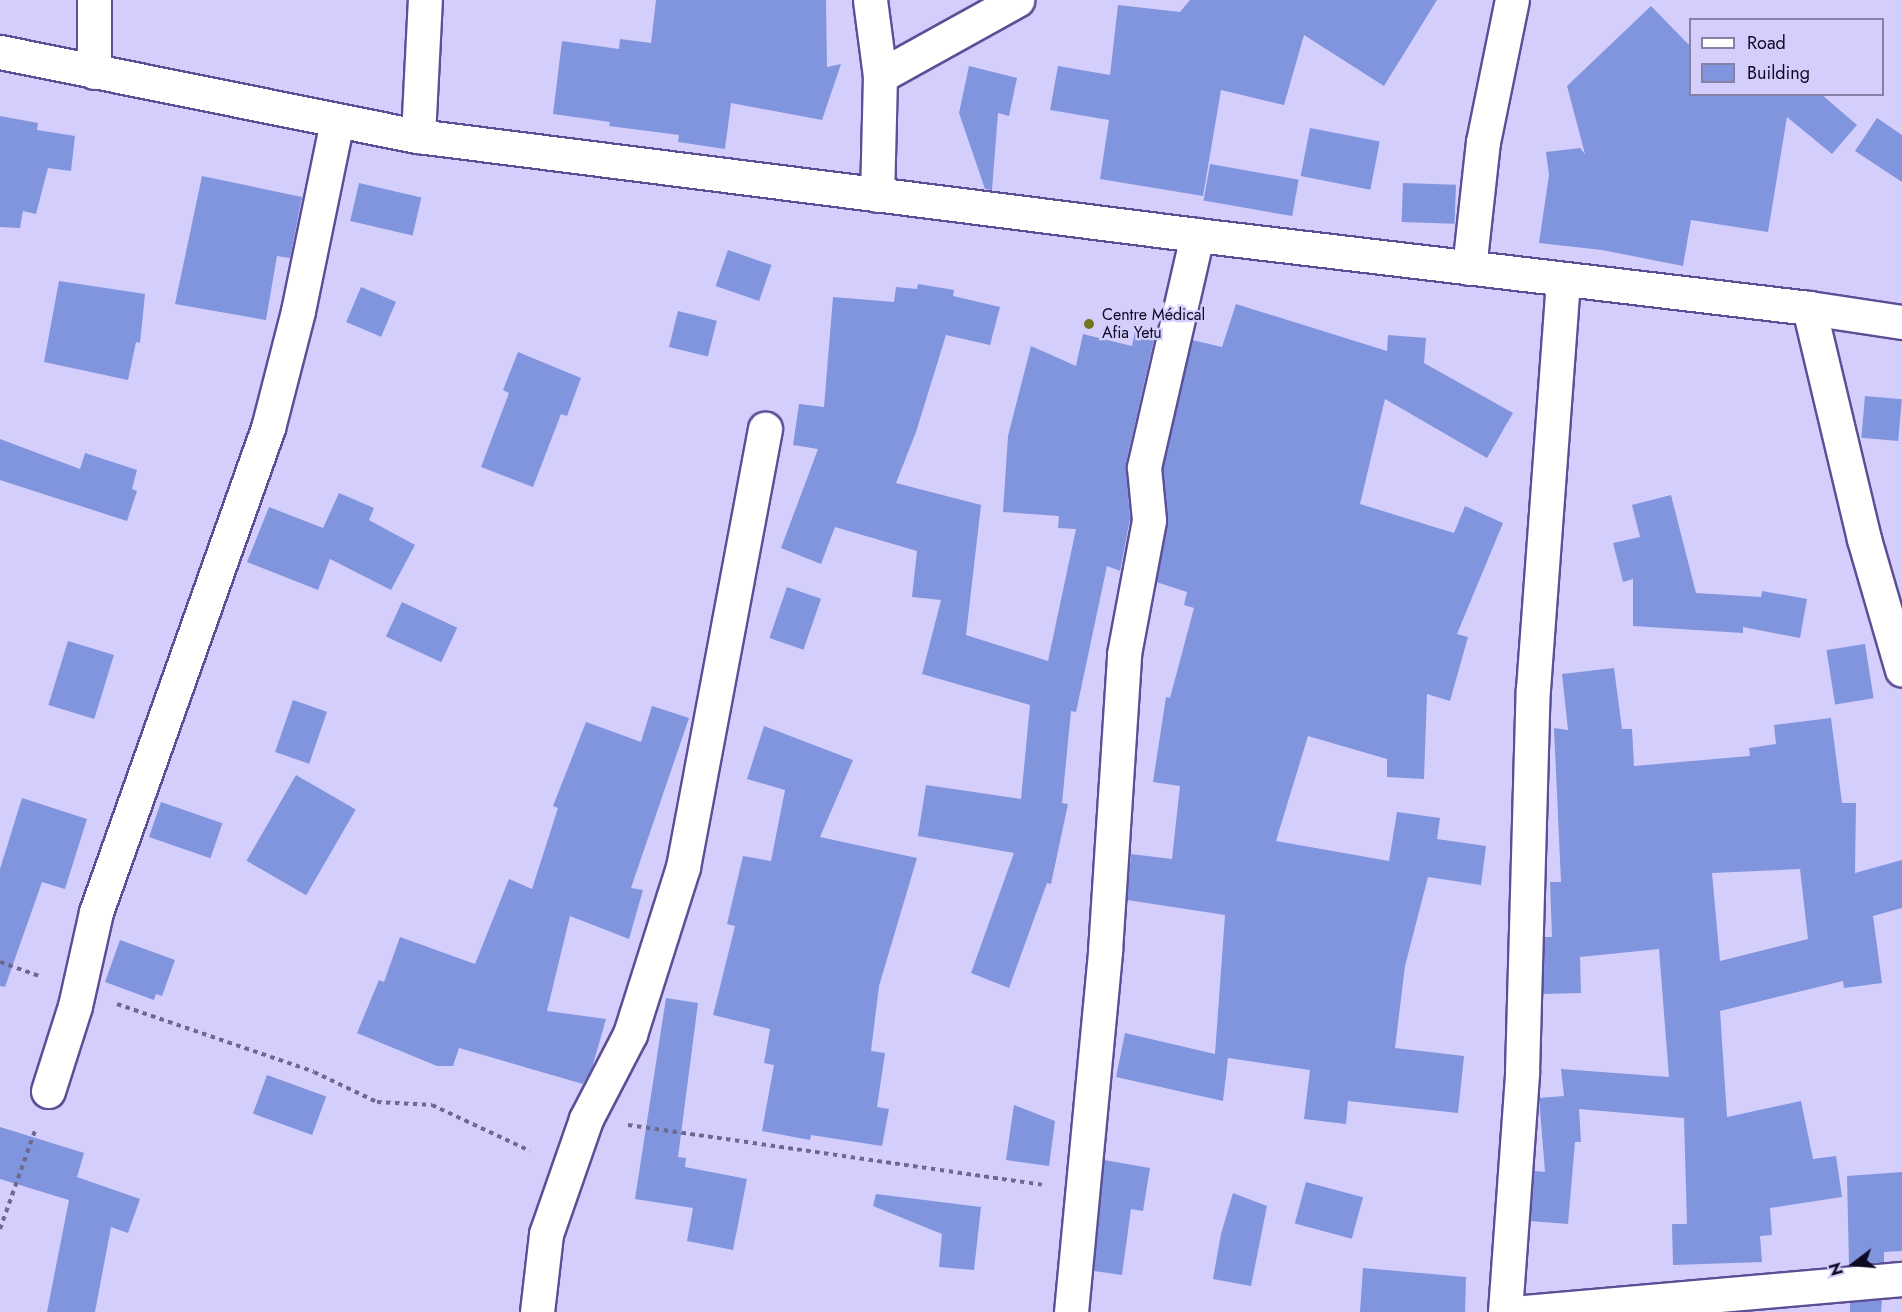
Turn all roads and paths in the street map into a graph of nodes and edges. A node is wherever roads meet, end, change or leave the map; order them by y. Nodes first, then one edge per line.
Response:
1 (94, 0) edge
2 (425, 0) edge
3 (870, 0) edge
4 (1017, 0) edge
5 (1512, 0) edge
6 (0, 52) edge
7 (94, 72) junction
8 (880, 76) junction
9 (337, 121) junction
10 (418, 136) junction
11 (878, 195) junction
12 (1197, 235) junction
13 (1469, 268) junction
14 (1563, 280) junction
15 (1809, 308) junction
16 (1902, 322) edge
17 (765, 429) dead end
18 (1902, 670) edge
19 (78, 991) junction
20 (48, 1091) joint
21 (586, 1119) junction
22 (569, 1169) junction
23 (1084, 1190) junction
24 (0, 1229) edge
25 (1902, 1279) edge
26 (537, 1312) edge
27 (1071, 1312) edge
28 (1505, 1312) edge
29 (1524, 1312) edge

1 - 7 street
2 - 10 street
3 - 8 street
4 - 8 street
5 - 13 street
6 - 7 street
7 - 9 street
8 - 11 street
9 - 10 street
9 - 19 street
10 - 11 street
11 - 12 street
12 - 13 street
12 - 23 street
13 - 14 street
14 - 15 street
14 - 28 street
15 - 16 street
15 - 18 street
17 - 21 street
19 - 20 street
19 - 22 path
20 - 24 path
21 - 22 street
21 - 23 path
22 - 26 street
23 - 27 street
25 - 29 street

